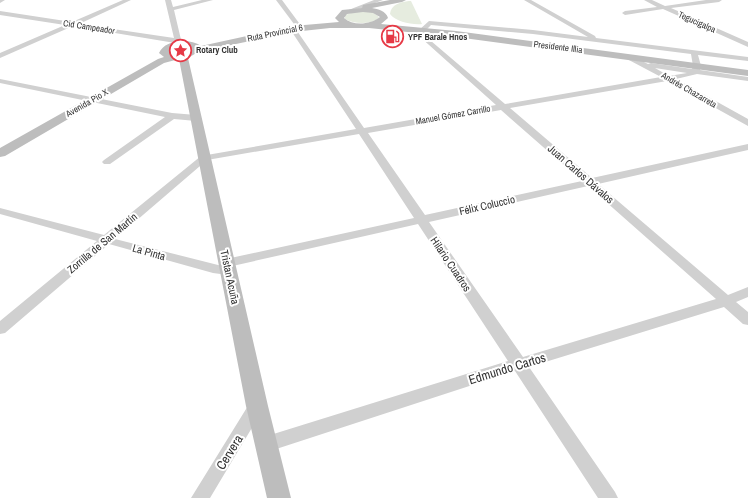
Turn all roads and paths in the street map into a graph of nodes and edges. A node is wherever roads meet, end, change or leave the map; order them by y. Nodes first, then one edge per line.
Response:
1 (128, 0) edge
2 (168, 0) edge
3 (210, 0) edge
4 (279, 0) edge
5 (377, 0) edge
6 (401, 0) edge
7 (527, 0) edge
8 (647, 0) edge
9 (719, 0) edge
10 (664, 7) junction
11 (170, 9) junction
12 (347, 12) junction
13 (0, 13) edge
14 (625, 13) dead end
15 (383, 15) junction
16 (72, 24) junction
17 (355, 25) junction
18 (368, 25) junction
19 (294, 26) junction
20 (424, 28) junction
21 (742, 34) dead end
22 (729, 36) junction
23 (597, 40) junction
24 (748, 45) edge
25 (184, 49) junction
26 (0, 56) edge
27 (630, 57) junction
28 (748, 59) edge
29 (695, 62) junction
30 (644, 64) junction
31 (748, 64) edge
32 (748, 73) edge
33 (669, 78) junction
34 (748, 79) edge
35 (0, 81) edge
36 (79, 98) junction
37 (91, 100) junction
38 (503, 106) junction
39 (172, 116) junction
40 (196, 118) junction
41 (748, 123) edge
42 (362, 131) junction
43 (0, 143) edge
44 (748, 148) edge
45 (0, 153) edge
46 (204, 158) junction
47 (107, 162) dead end
48 (590, 182) junction
49 (0, 211) edge
50 (422, 220) junction
51 (106, 240) junction
52 (227, 267) junction
53 (748, 292) edge
54 (726, 301) junction
55 (748, 320) edge
56 (0, 329) edge
57 (519, 364) junction
58 (257, 406) junction
59 (267, 444) junction
60 (200, 498) edge
61 (279, 498) edge
62 (609, 498) edge

1 - 16 street
2 - 11 street
3 - 11 street
4 - 19 street, Hilario Cuadros
5 - 12 street
6 - 12 main road
6 - 15 main road
7 - 23 street
8 - 10 street, Tegucigalpa
9 - 10 street
10 - 14 street
10 - 22 street, Tegucigalpa
11 - 25 street
12 - 15 main road, Presidente Illia
12 - 17 main road
12 - 19 main road, Ruta Provincial 6
13 - 16 street, Cid Campeador
15 - 18 main road
15 - 20 main road, Presidente Illia
16 - 25 street, Cid Campeador
16 - 26 street
17 - 18 main road, Ruta Provincial 6
17 - 19 main road, Ruta Provincial 6
18 - 20 main road, Presidente Illia
19 - 25 main road, Ruta Provincial 6
19 - 42 street, Hilario Cuadros
20 - 23 street
20 - 27 main road, Presidente Illia
20 - 29 main road, Presidente Illia
20 - 38 street, Juan Carlos Dávalos
21 - 22 street
22 - 24 street, Tegucigalpa
23 - 29 street
25 - 36 main road, Avenida Pio X
25 - 37 main road, Avenida Pio X
25 - 40 main road, Tristan Acuña
27 - 29 main road, Presidente Illia
27 - 30 street, Andrés Chazarreta
28 - 29 street
29 - 30 street
29 - 31 main road, Presidente Illia
29 - 32 main road, Presidente Illia
29 - 33 street, Manuel Gómez Carrillo
29 - 34 street
30 - 33 street, Andrés Chazarreta
33 - 38 street, Manuel Gómez Carrillo
33 - 41 street, Andrés Chazarreta
35 - 36 street
36 - 37 street
36 - 43 main road, Avenida Pio X
37 - 39 street
37 - 45 main road, Avenida Pio X
38 - 42 street, Manuel Gómez Carrillo
38 - 48 street, Juan Carlos Dávalos
39 - 40 street
39 - 47 street
40 - 46 main road, Tristan Acuña
42 - 46 street, Manuel Gómez Carrillo
42 - 50 street, Hilario Cuadros
44 - 48 street, Félix Coluccio
46 - 51 street, Zorrilla de San Martín
46 - 52 main road, Tristan Acuña
48 - 50 street, Félix Coluccio
48 - 54 street, Juan Carlos Dávalos
49 - 51 street, La Pinta
50 - 52 street, Félix Coluccio
50 - 57 street, Hilario Cuadros
51 - 52 street, La Pinta
51 - 56 street, Zorrilla de San Martín
52 - 58 main road, Tristan Acuña
53 - 54 street, Edmundo Cartos
54 - 55 street, Juan Carlos Dávalos
54 - 57 street, Edmundo Cartos
57 - 59 street, Edmundo Cartos
57 - 62 street, Hilario Cuadros
58 - 59 main road, Tristan Acuña
58 - 60 street, Cervera
59 - 61 main road, Tristan Acuña

